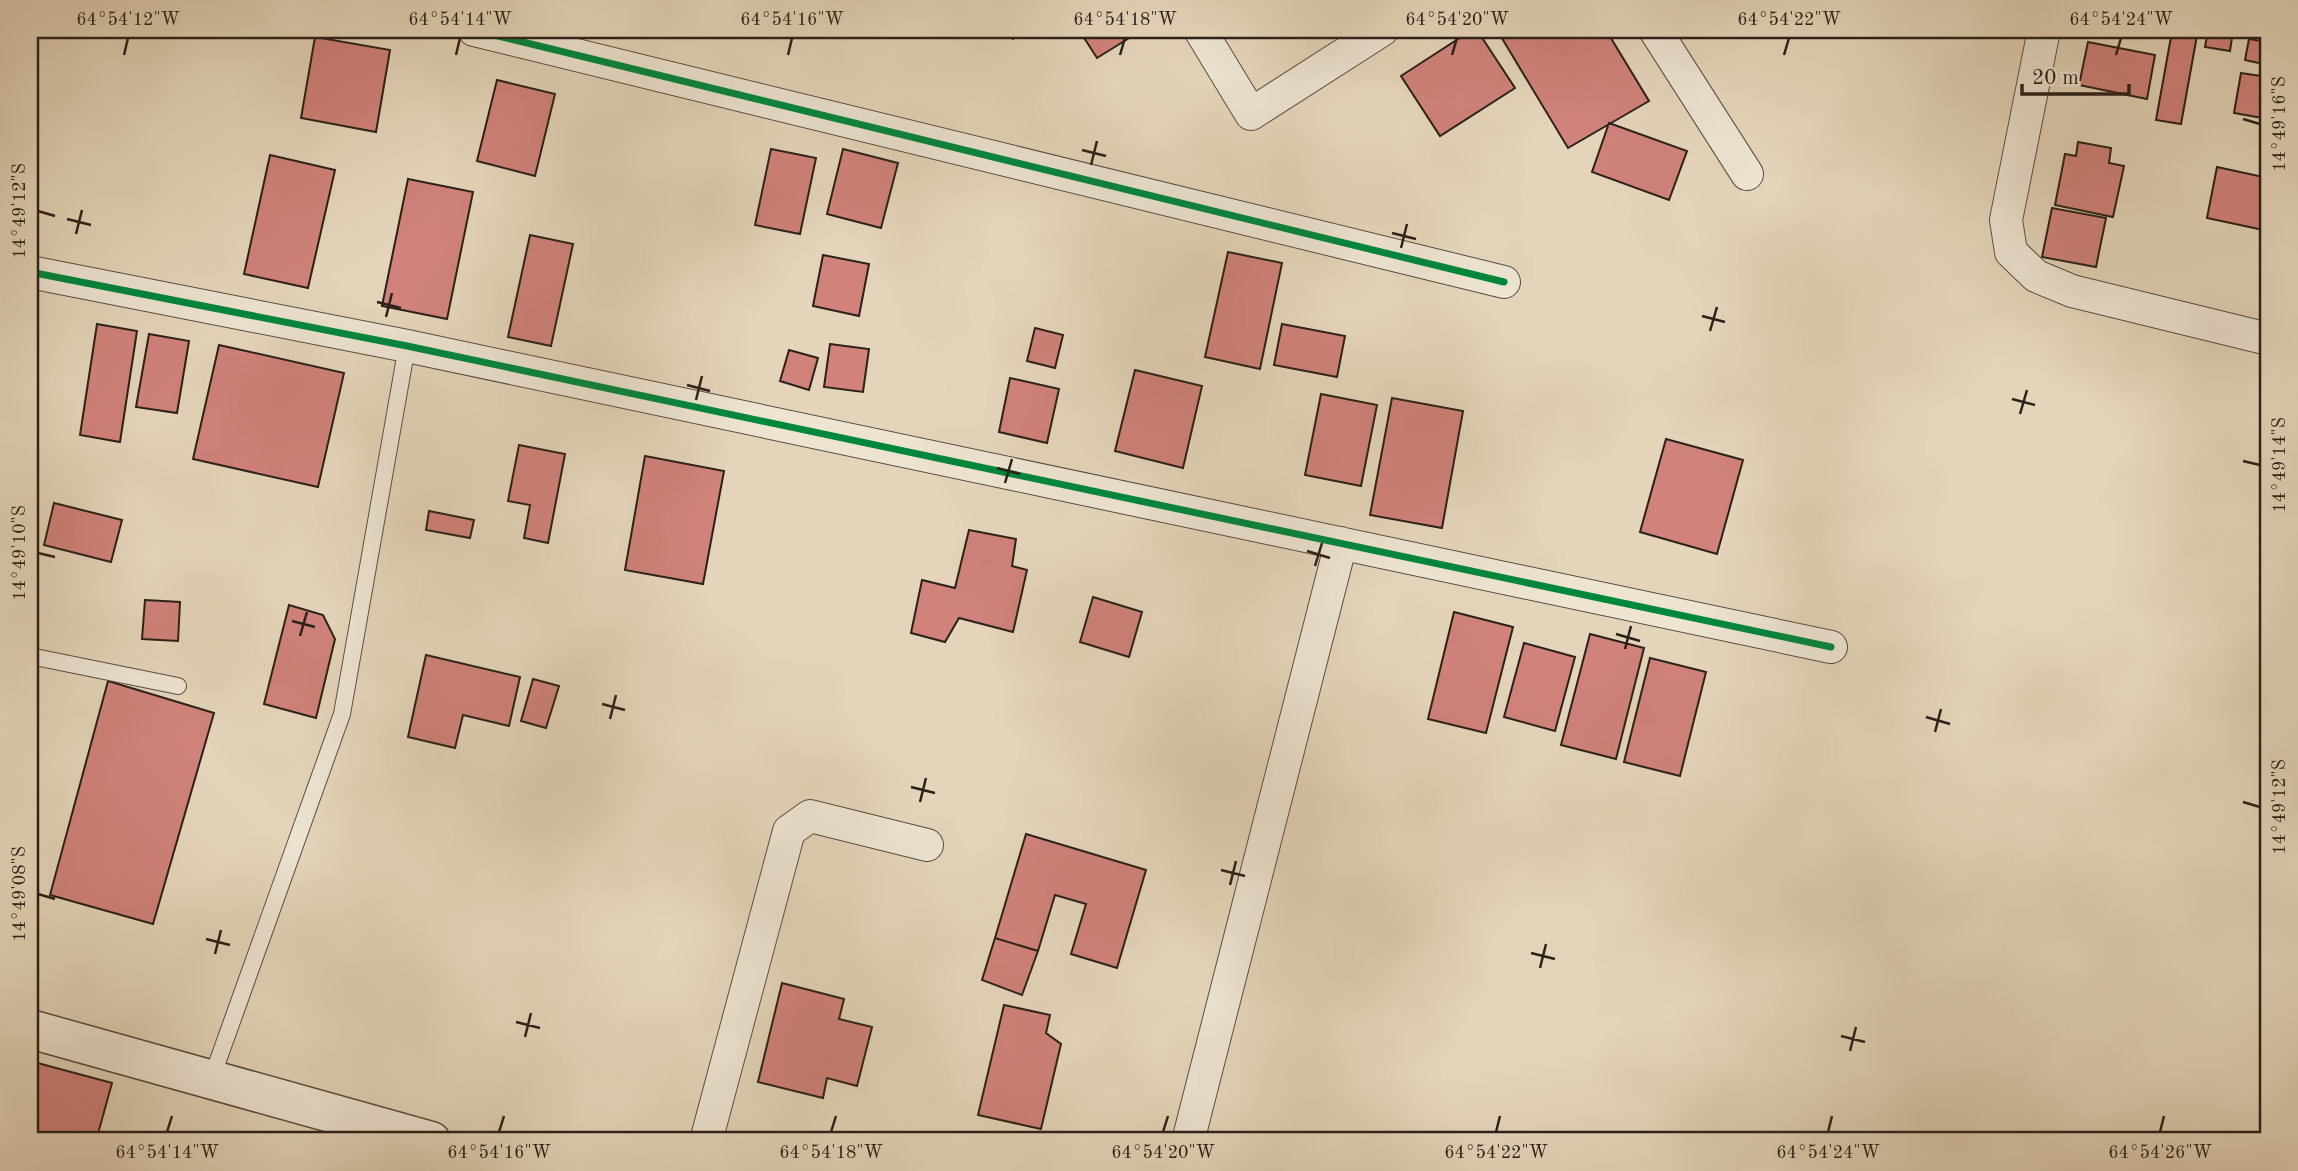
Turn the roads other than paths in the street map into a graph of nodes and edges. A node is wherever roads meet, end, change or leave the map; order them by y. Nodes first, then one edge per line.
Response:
1 (474, 30) edge
2 (1200, 30) edge
3 (1382, 30) edge
4 (1656, 30) edge
5 (2044, 30) edge
6 (1747, 174) dead end
7 (30, 272) edge
8 (1504, 282) dead end
9 (2268, 338) edge
10 (407, 346) junction
11 (1341, 543) junction
12 (1831, 647) dead end
13 (30, 656) edge
14 (178, 686) dead end
15 (927, 845) dead end
16 (30, 1029) edge
17 (211, 1080) junction
18 (431, 1141) edge
19 (706, 1141) edge
20 (1188, 1141) edge

1 - 8 street
2 - 3 street
4 - 6 street
5 - 9 street
7 - 10 street
10 - 11 street
10 - 17 lane
11 - 12 street
11 - 20 street
13 - 14 lane
15 - 19 street
16 - 17 street
17 - 18 street

